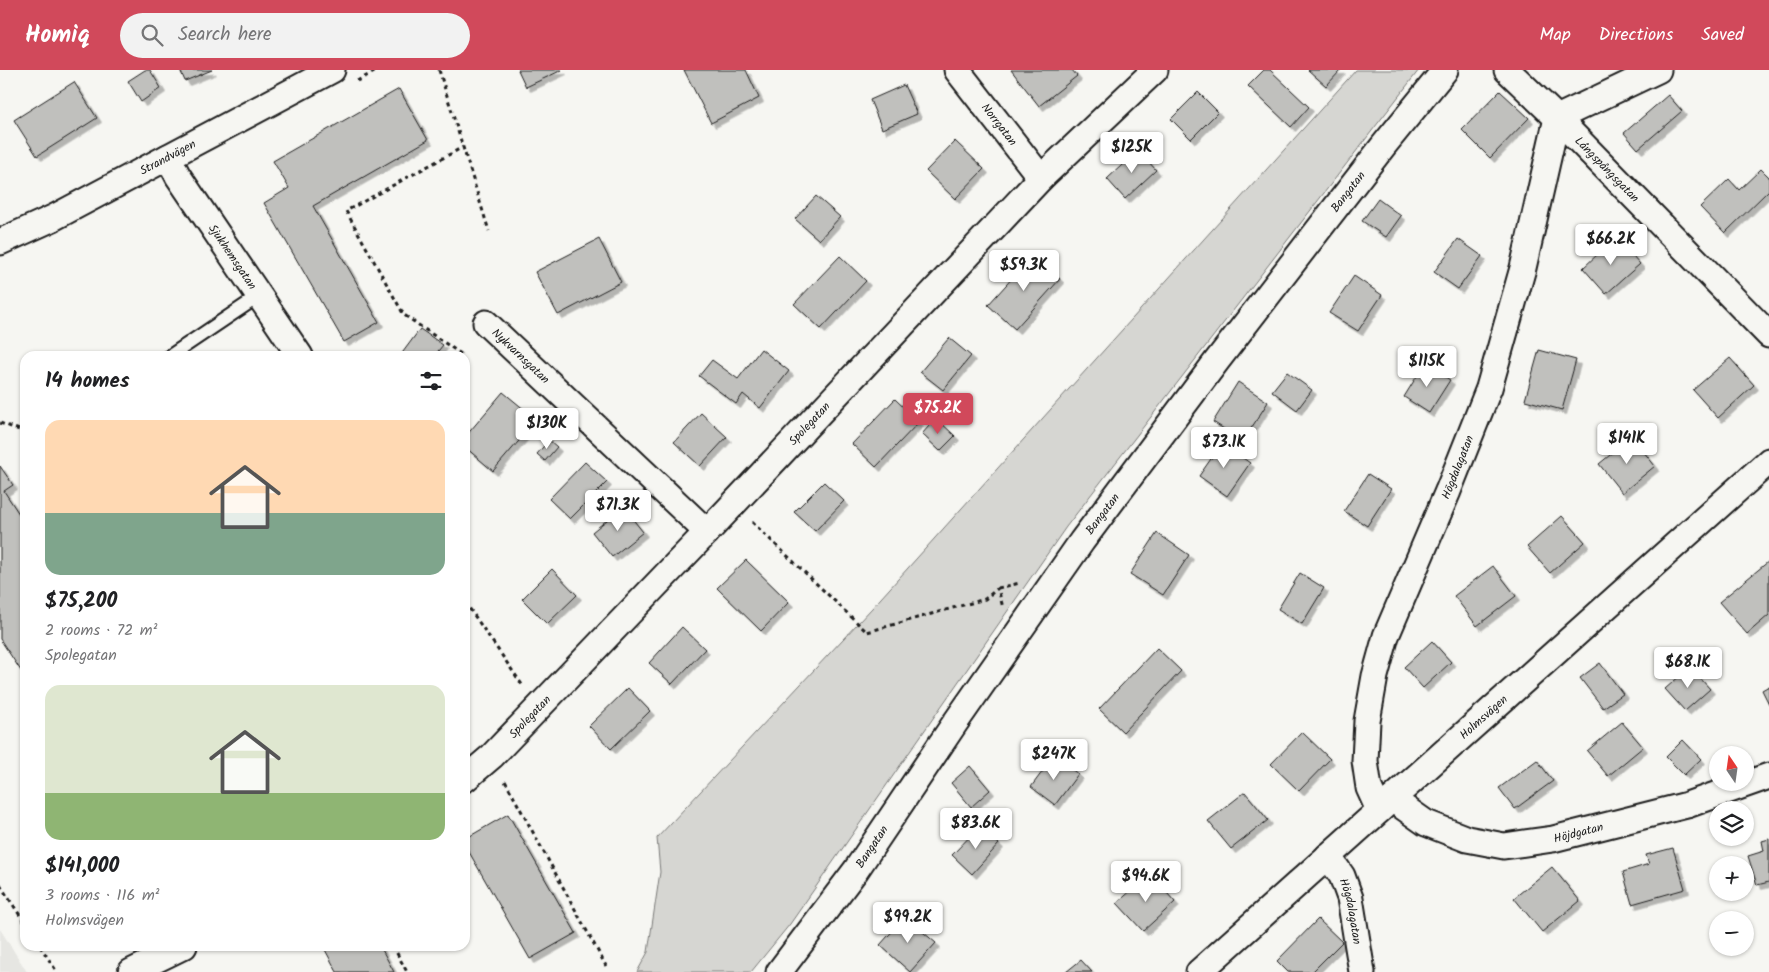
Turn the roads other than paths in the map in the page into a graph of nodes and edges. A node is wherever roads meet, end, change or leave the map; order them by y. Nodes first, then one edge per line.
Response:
1 (332, 70) edge
2 (957, 70) edge
3 (1155, 70) edge
4 (1445, 70) edge
5 (1507, 70) edge
6 (1658, 70) edge
7 (1557, 118) junction
8 (168, 157) junction
9 (1042, 178) junction
10 (0, 242) edge
11 (259, 296) junction
12 (486, 323) dead end
13 (1769, 335) edge
14 (177, 351) edge
15 (297, 351) edge
16 (1769, 461) edge
17 (707, 532) junction
18 (470, 775) edge
19 (1769, 776) edge
20 (1385, 804) junction
21 (1328, 856) junction
22 (174, 951) edge
23 (131, 972) edge
24 (779, 972) edge
25 (1199, 972) edge
26 (1362, 972) edge

1 - 8 street, Strandvägen
2 - 9 street, Norrgatan
3 - 9 street, Spolegatan
4 - 24 street, Bangatan
5 - 7 street, Långspångsgatan
6 - 7 street
7 - 13 street, Långspångsgatan
7 - 20 street, Högdalagatan
8 - 10 street, Strandvägen
8 - 11 street, Sjukhemsgatan
9 - 17 street, Spolegatan
11 - 14 lane
11 - 15 street, Sjukhemsgatan
12 - 17 street, Nykvarnsgatan
16 - 20 street, Holmsvägen
17 - 18 street, Spolegatan
19 - 20 street, Höjdgatan
20 - 21 street, Holmsvägen
21 - 25 street, Holmsvägen
21 - 26 street, Högdalagatan
22 - 23 street

